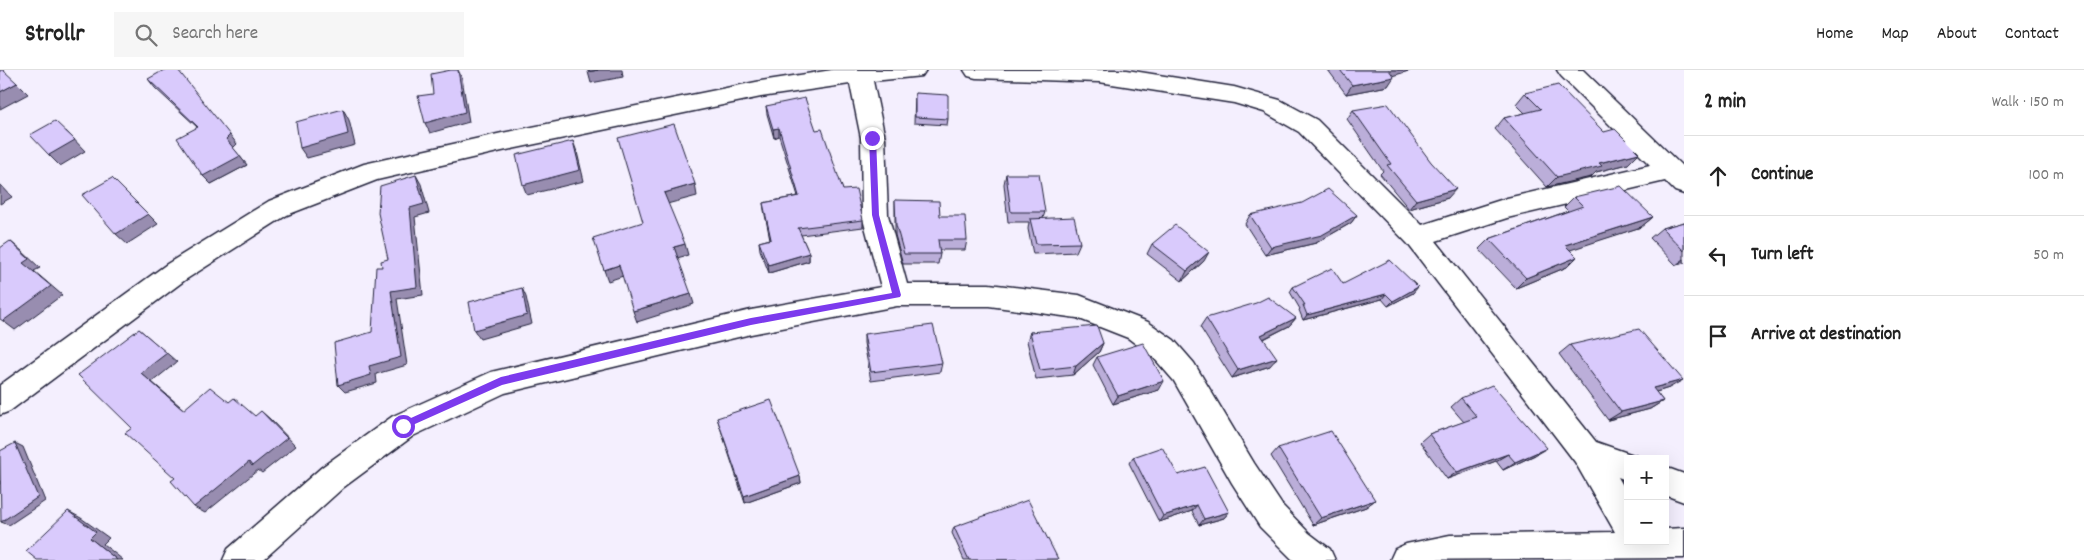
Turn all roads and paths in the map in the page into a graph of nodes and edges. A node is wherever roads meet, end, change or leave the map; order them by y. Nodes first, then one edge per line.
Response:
1 (914, 70) edge
2 (976, 70) edge
3 (1023, 70) edge
4 (1570, 70) edge
5 (860, 74) junction
6 (1677, 177) edge
7 (1417, 237) junction
8 (897, 295) junction
9 (0, 402) edge
10 (1586, 452) junction
11 (1624, 466) edge
12 (1669, 482) edge
13 (1684, 488) edge
14 (1624, 517) edge
15 (1624, 538) edge
16 (1669, 541) edge
17 (1684, 543) edge
18 (1447, 556) edge
19 (238, 560) edge
20 (1319, 560) edge
21 (1406, 560) edge

1 - 5 street
2 - 3 street
3 - 7 street
4 - 6 street
5 - 8 street
5 - 9 street
6 - 7 street
7 - 10 street
8 - 19 street
8 - 20 street
10 - 11 street
10 - 14 street
12 - 13 street
15 - 18 street
16 - 17 street
18 - 21 street

